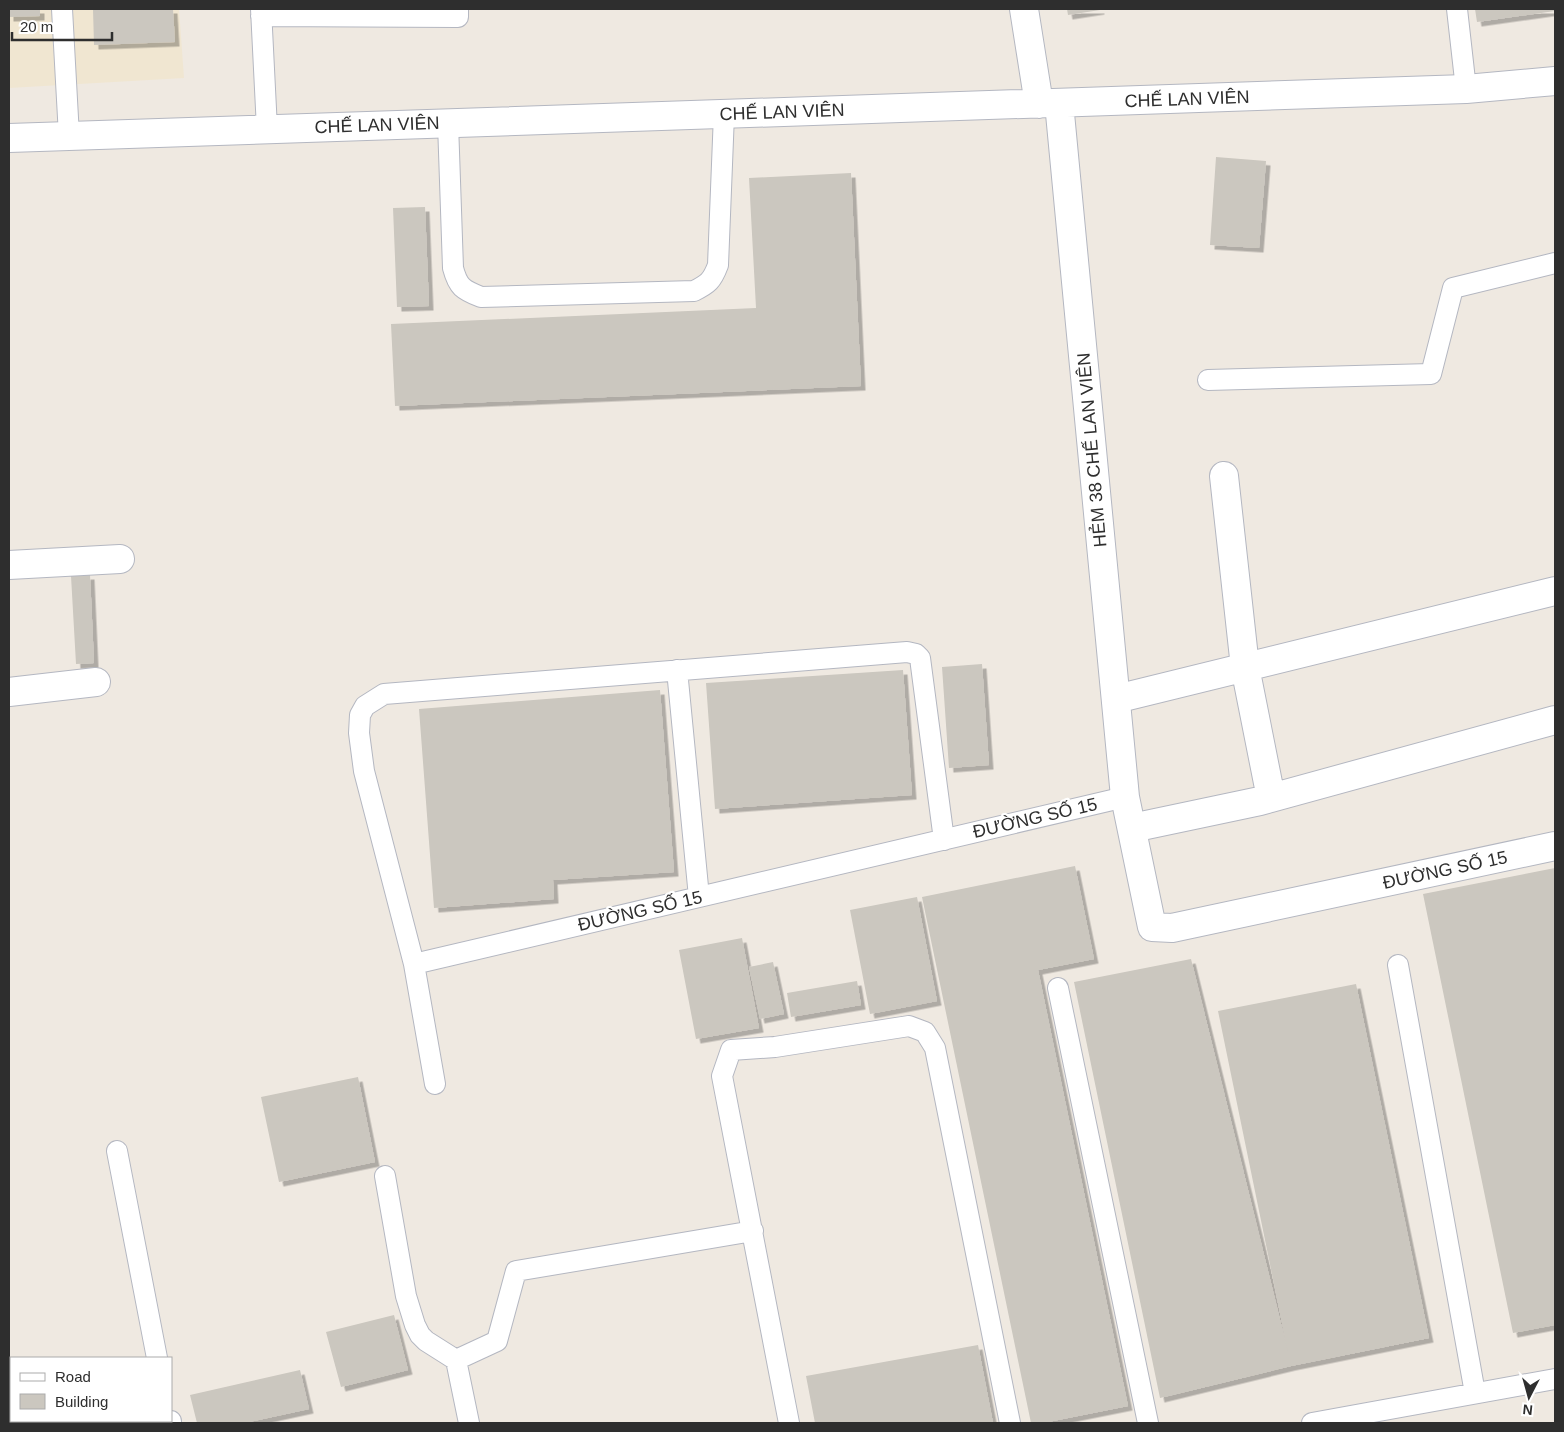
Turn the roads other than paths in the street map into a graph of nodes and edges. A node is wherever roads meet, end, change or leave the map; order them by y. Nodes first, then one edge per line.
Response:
1 (62, 9) edge
2 (458, 9) edge
3 (1024, 9) edge
4 (1457, 9) edge
5 (261, 12) edge
6 (1555, 81) edge
7 (1466, 89) junction
8 (1049, 103) junction
9 (724, 114) junction
10 (448, 123) junction
11 (267, 129) junction
12 (69, 136) junction
13 (9, 138) edge
14 (1555, 263) edge
15 (1208, 380) dead end
16 (1224, 476) dead end
17 (120, 559) dead end
18 (9, 565) edge
19 (1555, 591) edge
20 (1245, 667) junction
21 (677, 670) junction
22 (96, 682) dead end
23 (9, 692) edge
24 (1116, 699) junction
25 (1555, 720) edge
26 (1125, 797) junction
27 (1272, 798) junction
28 (1132, 828) junction
29 (944, 840) junction
30 (1555, 846) edge
31 (698, 897) junction
32 (414, 964) junction
33 (1398, 965) dead end
34 (1058, 988) dead end
35 (436, 1084) dead end
36 (117, 1151) dead end
37 (385, 1176) dead end
38 (753, 1231) junction
39 (157, 1357) edge
40 (456, 1360) junction
41 (1555, 1379) edge
42 (1475, 1393) junction
43 (469, 1423) edge
44 (790, 1423) edge
45 (1010, 1423) edge
46 (1148, 1423) edge
47 (1312, 1423) edge

1 - 12 lane
2 - 5 lane
3 - 8 street, HẺM 38 CHẾ LAN VIÊN
4 - 7 lane
5 - 11 lane
6 - 7 street, CHẾ LAN VIÊN
7 - 8 street, CHẾ LAN VIÊN
8 - 9 street, CHẾ LAN VIÊN
8 - 24 street, HẺM 38 CHẾ LAN VIÊN
9 - 10 street, CHẾ LAN VIÊN
9 - 10 lane
10 - 11 street, CHẾ LAN VIÊN
11 - 12 street, CHẾ LAN VIÊN
12 - 13 street, CHẾ LAN VIÊN
14 - 15 lane
16 - 20 street
17 - 18 street
19 - 20 street
20 - 24 street
20 - 27 street
21 - 29 lane
21 - 31 lane
21 - 32 lane
22 - 23 street
24 - 26 street, HẺM 38 CHẾ LAN VIÊN
25 - 27 street
26 - 28 street, ĐƯỜNG SỐ 15
26 - 29 lane, ĐƯỜNG SỐ 15
27 - 28 street
28 - 30 street, ĐƯỜNG SỐ 15
29 - 31 lane, ĐƯỜNG SỐ 15
31 - 32 lane, ĐƯỜNG SỐ 15
32 - 35 lane
33 - 42 lane
34 - 46 lane
36 - 39 lane
37 - 40 lane
38 - 40 lane
38 - 44 lane
38 - 45 lane
40 - 43 lane
41 - 42 lane
42 - 47 lane

